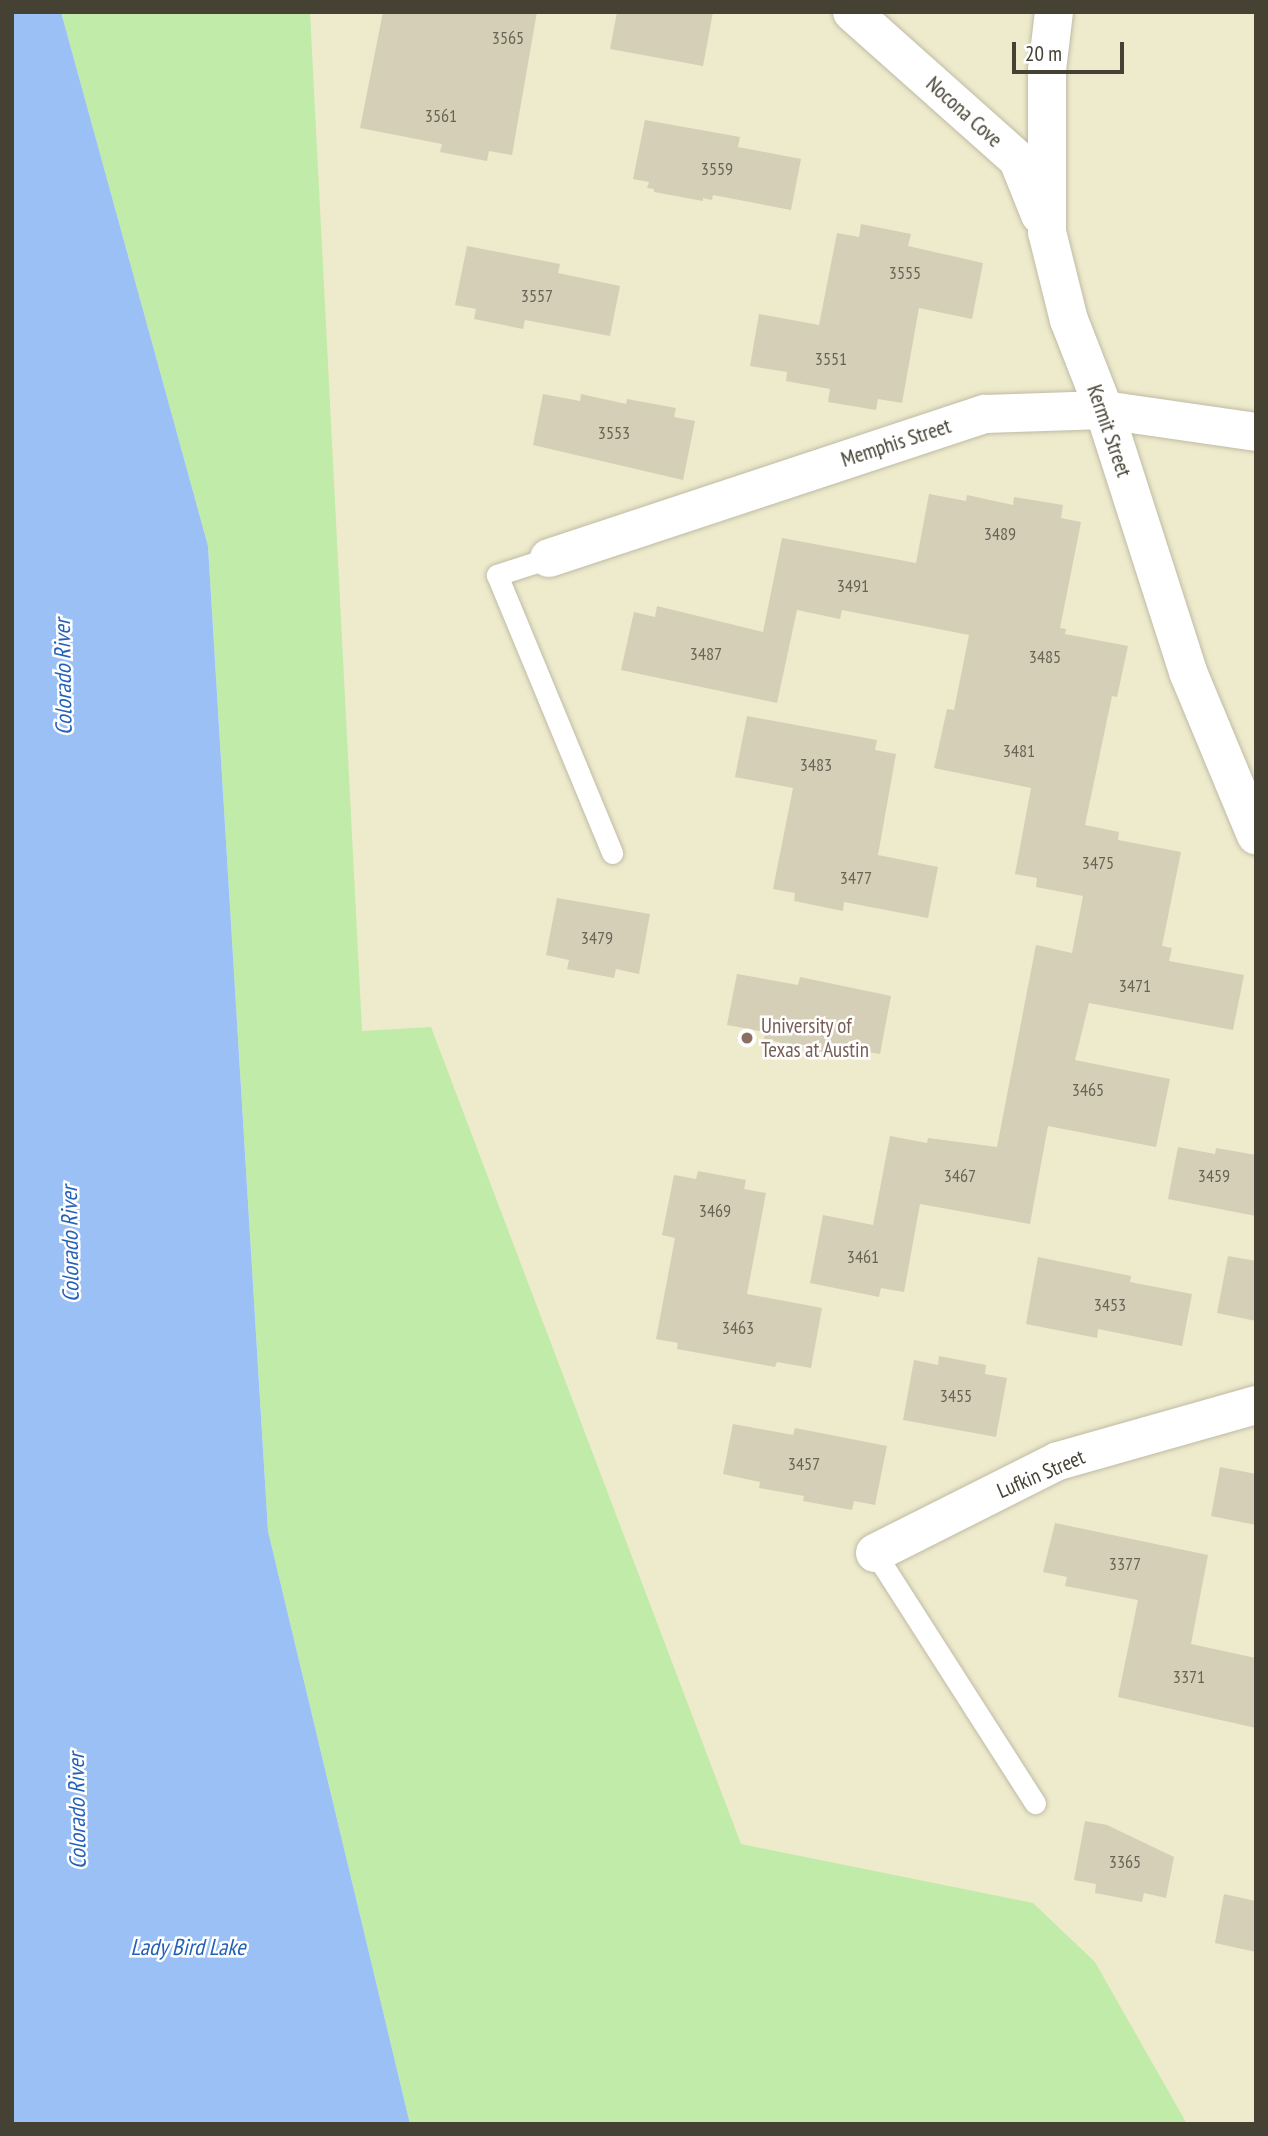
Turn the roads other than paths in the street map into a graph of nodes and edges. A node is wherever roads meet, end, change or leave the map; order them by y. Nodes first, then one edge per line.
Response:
1 (852, 12) edge
2 (1054, 12) edge
3 (1047, 232) junction
4 (1104, 410) junction
5 (1256, 432) edge
6 (549, 558) joint
7 (1256, 835) edge
8 (612, 853) dead end
9 (1256, 1405) edge
10 (875, 1553) joint
11 (1035, 1803) dead end

1 - 3 street, Nocona Cove
2 - 3 street, Kermit Street
3 - 4 street, Kermit Street
4 - 5 street, Memphis Street
4 - 6 street, Memphis Street
4 - 7 street, Kermit Street
6 - 8 lane
9 - 10 street, Lufkin Street
10 - 11 lane

